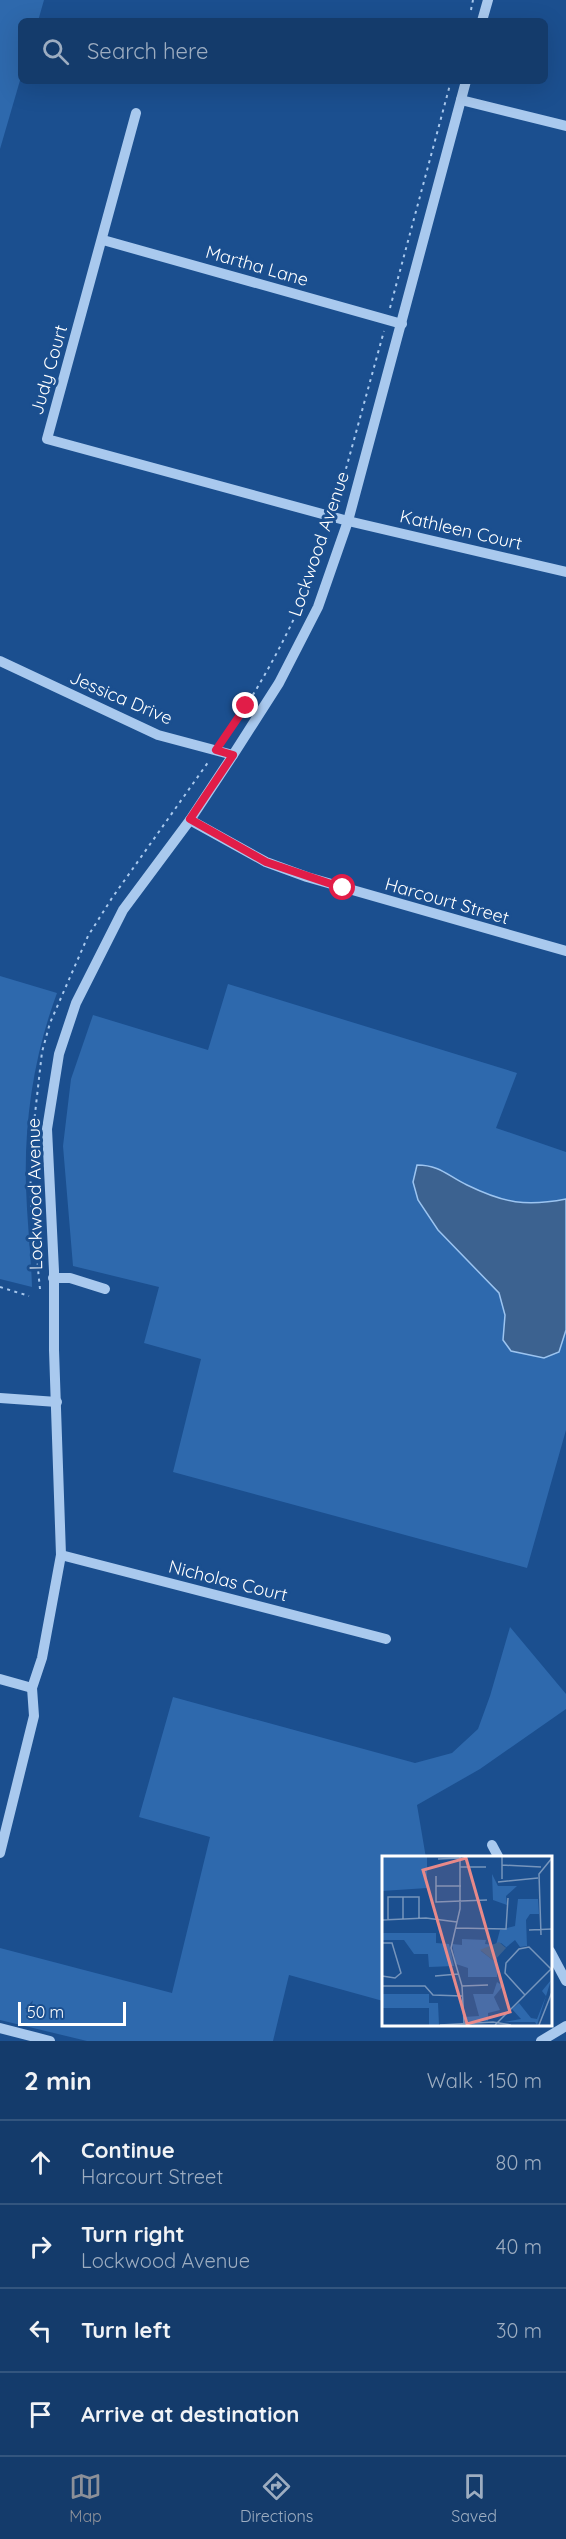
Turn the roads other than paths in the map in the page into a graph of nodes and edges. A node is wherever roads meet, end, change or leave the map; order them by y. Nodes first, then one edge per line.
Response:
1 (488, 0) edge
2 (483, 18) edge
3 (465, 84) edge
4 (461, 100) junction
5 (136, 113) dead end
6 (566, 126) edge
7 (103, 240) junction
8 (402, 324) junction
9 (348, 521) junction
10 (566, 572) edge
11 (0, 661) edge
12 (233, 755) junction
13 (190, 819) junction
14 (566, 951) edge
15 (53, 1278) junction
16 (105, 1289) dead end
17 (0, 1398) edge
18 (57, 1401) junction
19 (61, 1555) junction
20 (386, 1639) dead end
21 (0, 1679) edge
22 (32, 1688) junction
23 (492, 1845) dead end
24 (0, 1853) edge
25 (498, 1856) edge
26 (551, 1955) edge
27 (566, 1981) edge
28 (566, 2026) edge
29 (0, 2028) edge
30 (50, 2041) edge
31 (541, 2041) edge

1 - 2 street
3 - 4 street, Lockwood Avenue
4 - 6 street
4 - 8 street, Lockwood Avenue
5 - 7 street, Judy Court
7 - 8 street, Martha Lane
7 - 9 street, Judy Court
8 - 9 street, Lockwood Avenue
9 - 10 street, Kathleen Court
9 - 12 street, Lockwood Avenue
11 - 12 street, Jessica Drive
12 - 13 street, Lockwood Avenue
13 - 14 street, Harcourt Street
13 - 15 street, Lockwood Avenue
15 - 16 street
15 - 18 street, Lockwood Avenue
17 - 18 street
18 - 19 street, Lockwood Avenue
19 - 20 street, Nicholas Court
19 - 22 street, Lockwood Avenue
21 - 22 street
22 - 24 street, Lockwood Avenue
23 - 25 street
26 - 27 street
28 - 31 street
29 - 30 street

